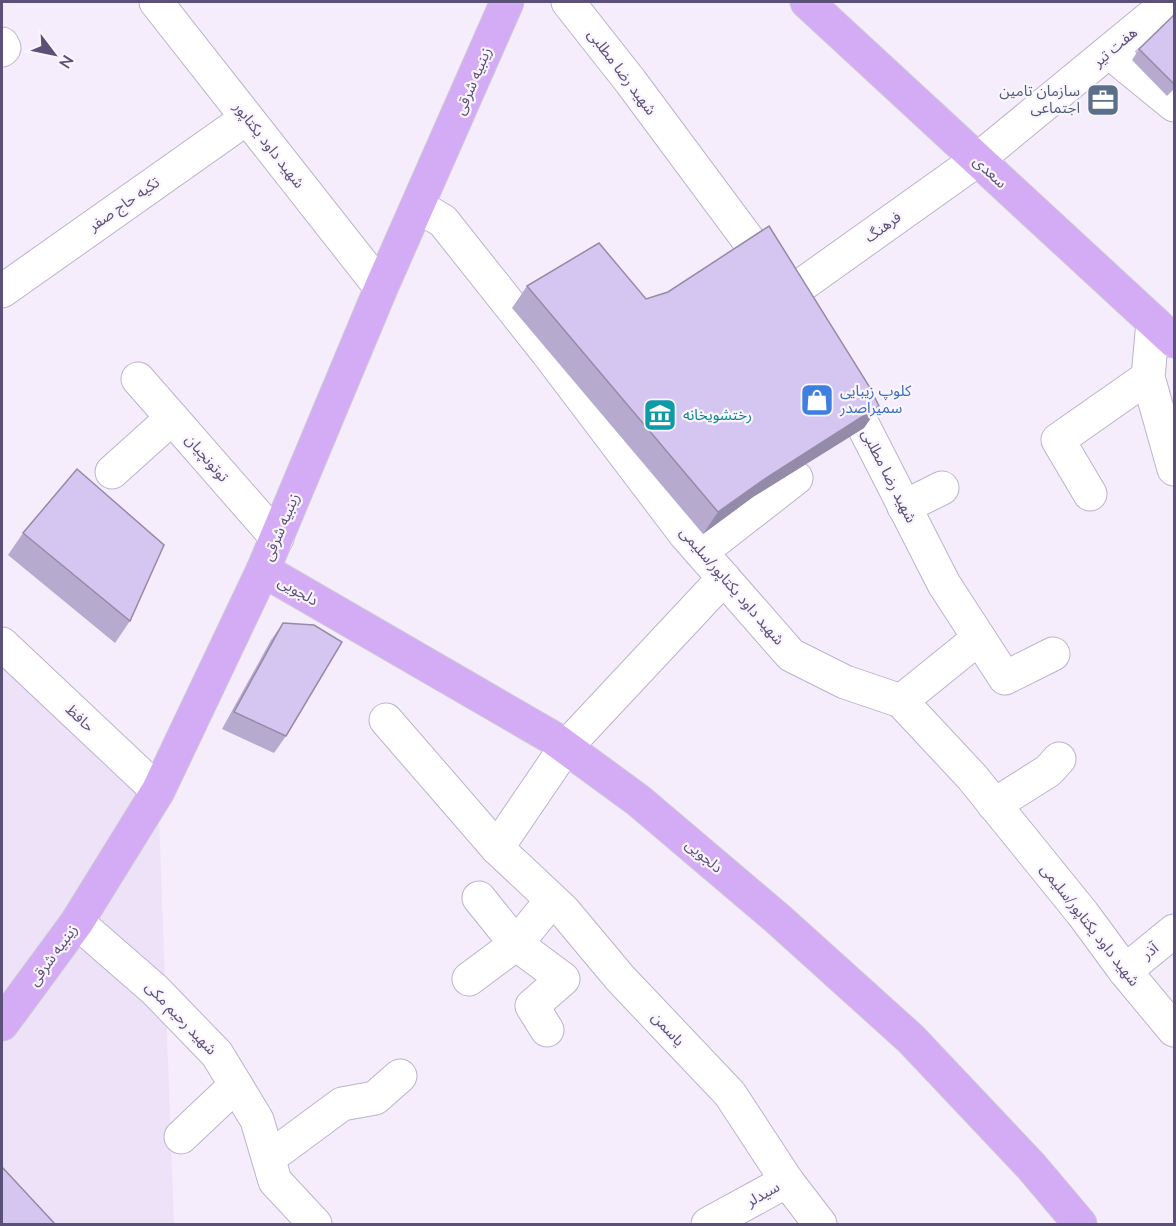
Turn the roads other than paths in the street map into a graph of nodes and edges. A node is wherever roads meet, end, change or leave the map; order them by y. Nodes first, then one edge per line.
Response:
1 (156, 2) edge
2 (507, 2) edge
3 (568, 2) edge
4 (807, 2) edge
5 (1169, 2) edge
6 (2, 44) edge
7 (2, 50) edge
8 (1109, 52) junction
9 (1174, 105) edge
10 (247, 118) junction
11 (977, 160) junction
12 (418, 206) junction
13 (754, 248) junction
14 (726, 266) edge
15 (381, 288) junction
16 (2, 291) edge
17 (797, 306) joint
18 (1164, 332) edge
19 (832, 366) edge
20 (1148, 377) junction
21 (138, 379) dead end
22 (172, 418) junction
23 (1174, 469) edge
24 (112, 472) dead end
25 (796, 478) edge
26 (942, 488) dead end
27 (1090, 494) dead end
28 (904, 507) junction
29 (276, 538) junction
30 (701, 552) junction
31 (262, 570) junction
32 (724, 578) junction
33 (979, 638) junction
34 (2, 644) edge
35 (1053, 654) dead end
36 (901, 701) junction
37 (386, 720) dead end
38 (565, 748) junction
39 (1059, 759) dead end
40 (158, 791) junction
41 (994, 805) junction
42 (497, 848) junction
43 (479, 898) dead end
44 (552, 900) junction
45 (77, 921) junction
46 (1174, 931) edge
47 (516, 944) junction
48 (1125, 971) junction
49 (469, 979) dead end
50 (2, 1024) edge
51 (547, 1030) dead end
52 (1174, 1030) edge
53 (400, 1076) dead end
54 (236, 1085) junction
55 (181, 1137) dead end
56 (269, 1158) junction
57 (787, 1181) junction
58 (315, 1224) edge
59 (708, 1224) edge
60 (820, 1224) edge
61 (1080, 1224) edge

1 - 10 street, شهید داود یکتاپور
2 - 12 main road, زینبیه شرقی
3 - 13 street, شهید رضا مطلبی
4 - 11 main road, سعدی
5 - 8 street, هفت تیر
6 - 7 street
8 - 9 street
8 - 11 street, هفت تیر
10 - 15 street, شهید داود یکتاپور
10 - 16 street, تکیه حاج صفر
11 - 17 street, فرهنگ
11 - 18 main road, سعدی
12 - 15 main road, زینبیه شرقی
12 - 30 street, شهید داود یکتاپور/سلیمی
13 - 14 street
13 - 17 street, شهید رضا مطلبی
15 - 29 main road, زینبیه شرقی
18 - 20 street
19 - 28 street, شهید رضا مطلبی
20 - 23 street
20 - 27 street
21 - 22 street, توتونچیان
22 - 24 street
22 - 29 street, توتونچیان
25 - 30 street
26 - 28 street
28 - 33 street, شهید رضا مطلبی
29 - 31 main road, زینبیه شرقی
30 - 32 street, شهید داود یکتاپور/سلیمی
31 - 38 main road, دلجویی
31 - 40 main road, زینبیه شرقی
32 - 36 street, شهید داود یکتاپور/سلیمی
32 - 38 street
33 - 35 street, شهید رضا مطلبی
33 - 36 street
34 - 40 street, حافظ
36 - 41 street, شهید داود یکتاپور/سلیمی
37 - 42 street, یاسمن
38 - 42 street
38 - 61 main road, دلجویی
39 - 41 street
40 - 45 main road, زینبیه شرقی
41 - 48 street, شهید داود یکتاپور/سلیمی
42 - 44 street, یاسمن
43 - 47 street
44 - 47 street
44 - 57 street, یاسمن
45 - 50 main road, زینبیه شرقی
45 - 54 street, شهید رحیم مکی
46 - 48 street, آذر
47 - 49 street
47 - 51 street
48 - 52 street, شهید داود یکتاپور/سلیمی
53 - 56 street
54 - 55 street
54 - 56 street, شهید رحیم مکی
56 - 58 street, شهید رحیم مکی
57 - 59 street, سیدلر
57 - 60 street, یاسمن

